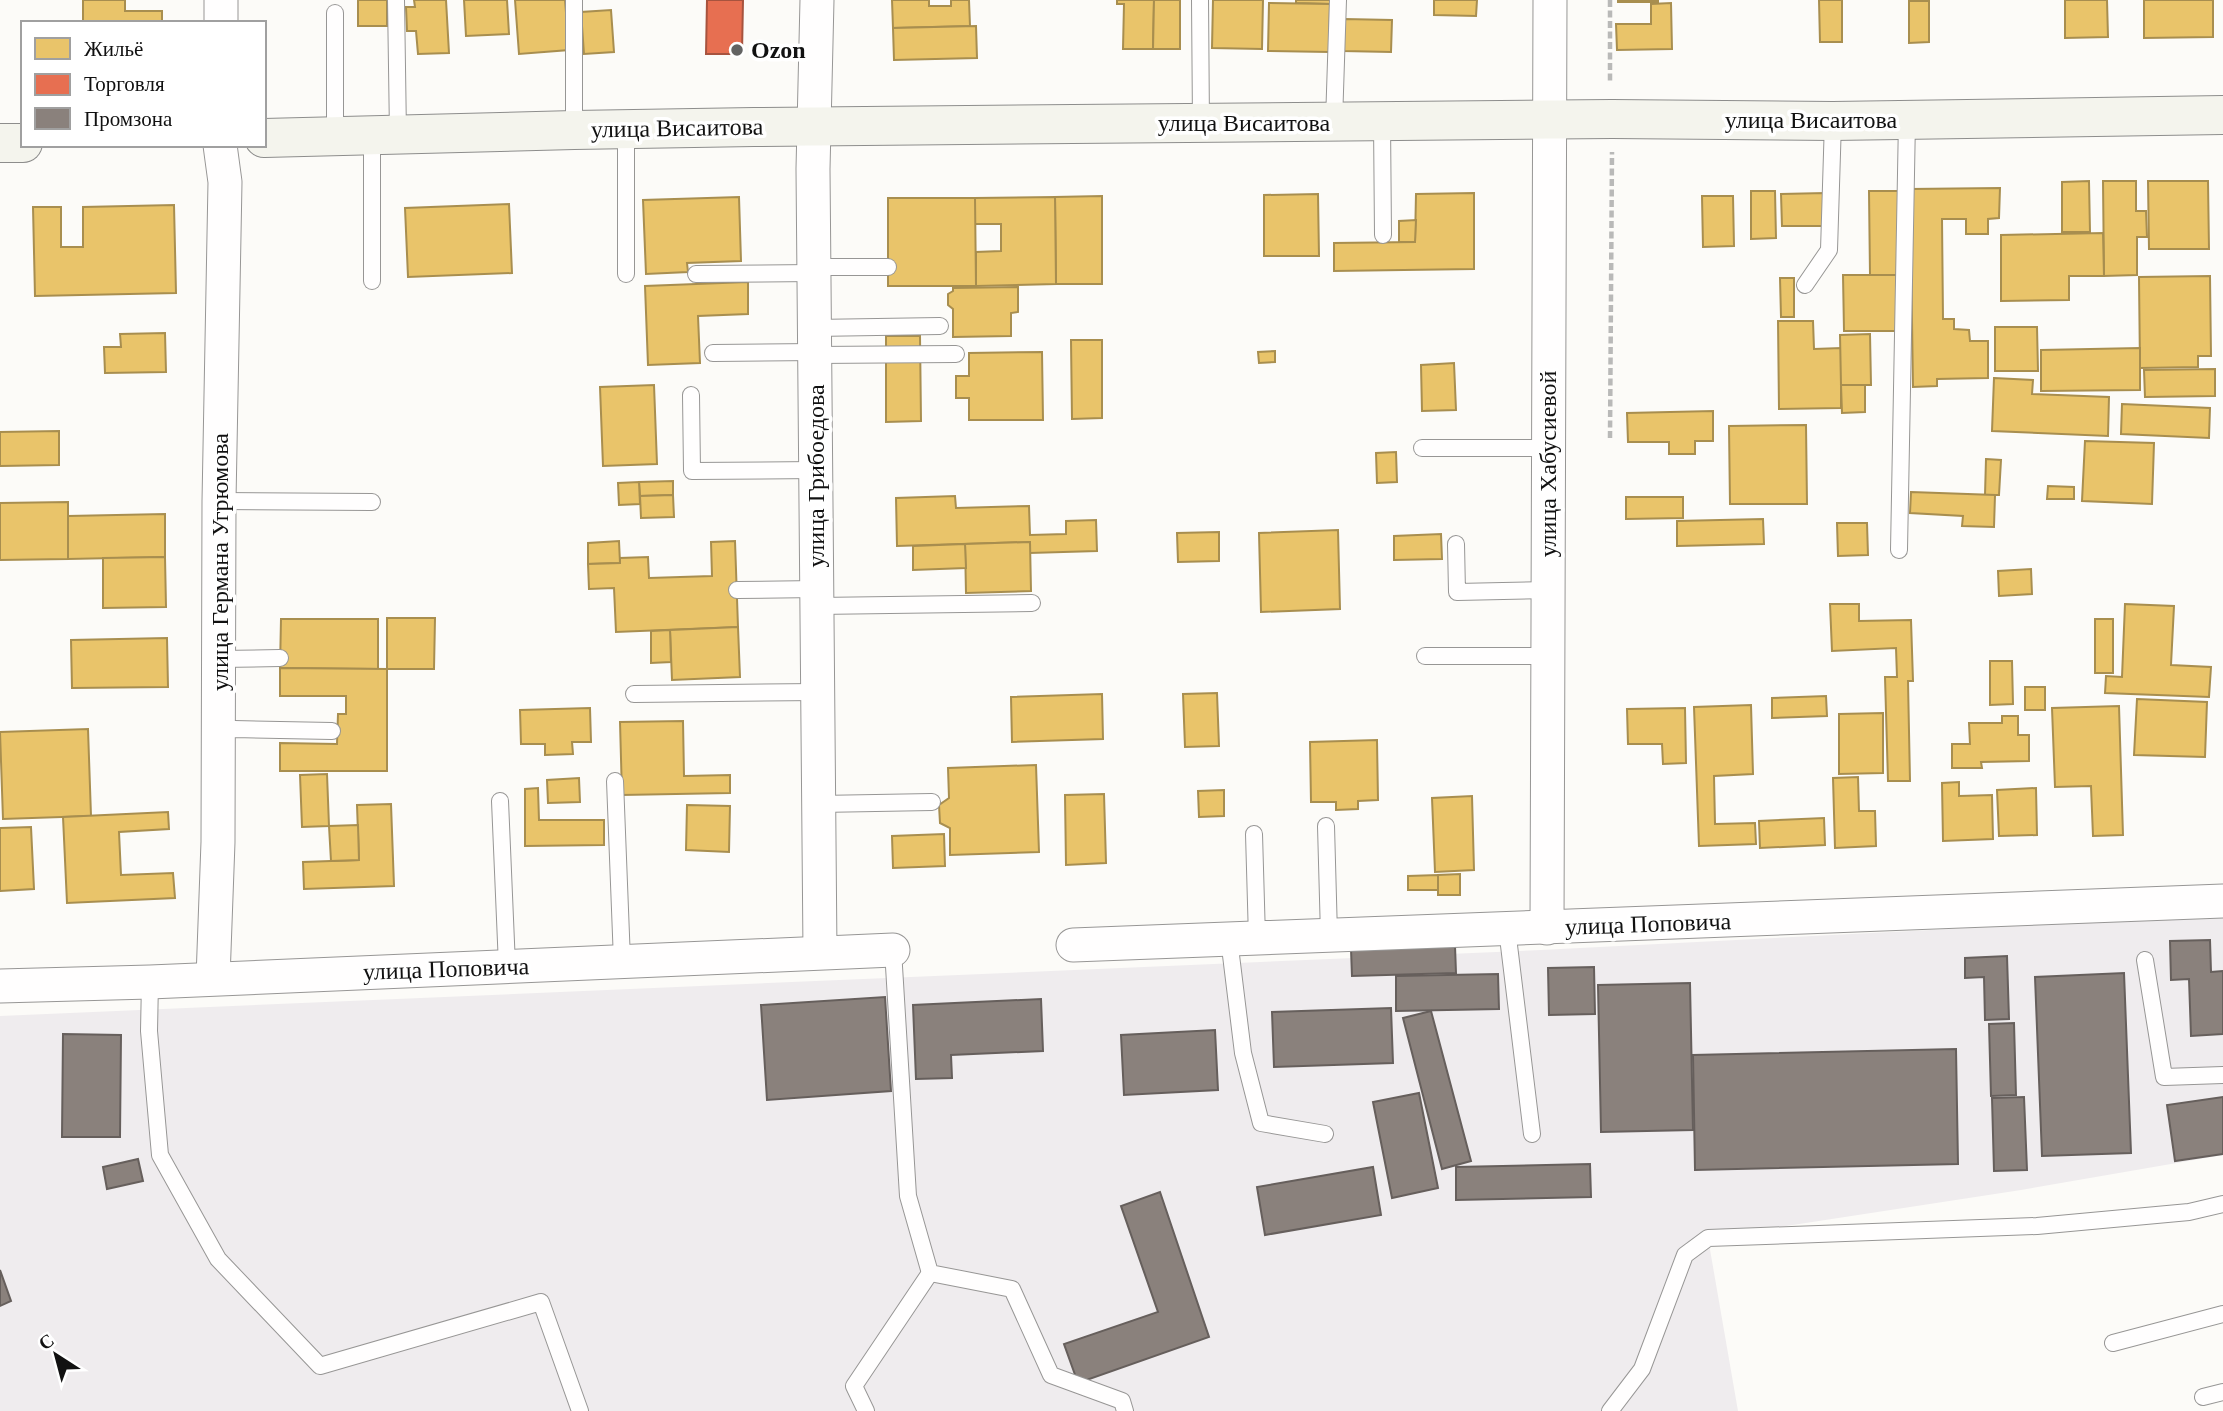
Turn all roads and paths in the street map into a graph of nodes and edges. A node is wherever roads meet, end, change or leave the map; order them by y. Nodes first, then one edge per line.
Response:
1 (221, 0) edge
2 (396, 0) edge
3 (817, 0) edge
4 (1200, 0) edge
5 (1338, 0) edge
6 (1550, 0) edge
7 (1610, 0) edge
8 (574, 1) edge
9 (335, 13) dead end
10 (221, 21) edge
11 (2223, 115) edge
12 (1549, 120) junction
13 (1612, 120) junction
14 (1907, 120) junction
15 (1833, 121) junction
16 (1334, 122) junction
17 (1382, 122) junction
18 (1201, 124) junction
19 (815, 127) junction
20 (626, 129) junction
21 (575, 130) junction
22 (335, 136) junction
23 (385, 136) junction
24 (266, 138) edge
25 (0, 143) edge
26 (21, 143) edge
27 (220, 147) edge
28 (1383, 235) dead end
29 (888, 267) dead end
30 (814, 270) junction
31 (626, 274) dead end
32 (696, 274) dead end
33 (372, 281) dead end
34 (1805, 285) dead end
35 (940, 327) dead end
36 (815, 345) junction
37 (713, 353) dead end
38 (956, 354) dead end
39 (691, 395) dead end
40 (1610, 438) dead end
41 (1422, 448) dead end
42 (1548, 448) junction
43 (816, 470) junction
44 (219, 501) junction
45 (372, 502) dead end
46 (1456, 544) dead end
47 (1899, 550) dead end
48 (737, 590) dead end
49 (1548, 590) junction
50 (817, 597) junction
51 (1032, 603) dead end
52 (1425, 656) dead end
53 (1548, 656) junction
54 (219, 659) junction
55 (280, 659) dead end
56 (818, 692) junction
57 (634, 694) dead end
58 (219, 731) junction
59 (332, 731) dead end
60 (615, 781) dead end
61 (500, 801) dead end
62 (932, 802) dead end
63 (819, 804) junction
64 (1326, 826) dead end
65 (1254, 834) dead end
66 (2223, 901) edge
67 (1547, 928) junction
68 (1507, 929) junction
69 (1329, 935) junction
70 (1243, 938) junction
71 (1073, 945) dead end
72 (893, 950) joint
73 (820, 952) junction
74 (2146, 960) dead end
75 (622, 961) junction
76 (507, 966) junction
77 (213, 978) junction
78 (150, 982) junction
79 (0, 986) edge
80 (2223, 1075) edge
81 (1325, 1134) dead end
82 (1532, 1134) dead end
83 (2223, 1204) edge
84 (930, 1273) junction
85 (2223, 1314) edge
86 (2113, 1343) dead end
87 (2223, 1392) edge
88 (2203, 1397) dead end
89 (580, 1411) edge
90 (866, 1411) edge
91 (1125, 1411) edge
92 (1610, 1411) edge

1 - 10 street
2 - 23 lane
3 - 19 street, улица Грибоедова
4 - 18 lane
5 - 16 lane
6 - 12 street, улица Хабусиевой
7 - 13 path
8 - 21 lane
9 - 22 lane
11 - 14 main road, улица Висаитова
12 - 13 main road, улица Висаитова
12 - 17 main road, улица Висаитова
12 - 42 street, улица Хабусиевой
13 - 15 main road, улица Висаитова
13 - 40 path
14 - 15 main road, улица Висаитова
14 - 47 lane
15 - 34 lane
16 - 17 main road, улица Висаитова
16 - 18 main road, улица Висаитова
17 - 28 lane
18 - 19 main road, улица Висаитова
19 - 20 main road, улица Висаитова
19 - 30 street, улица Грибоедова
20 - 21 main road, улица Висаитова
20 - 31 lane
21 - 23 main road, улица Висаитова
22 - 23 main road, улица Висаитова
22 - 24 main road, улица Висаитова
23 - 33 lane
25 - 26 main road
27 - 44 street, улица Германа Угрюмова
29 - 30 lane
30 - 32 lane
30 - 36 street, улица Грибоедова
35 - 36 lane
36 - 37 lane
36 - 38 lane
36 - 43 street, улица Грибоедова
39 - 43 lane
41 - 42 lane
42 - 49 street, улица Хабусиевой
43 - 50 street, улица Грибоедова
44 - 45 lane
44 - 54 street, улица Германа Угрюмова
46 - 49 lane
48 - 50 lane
49 - 53 street, улица Хабусиевой
50 - 51 lane
50 - 56 street, улица Грибоедова
52 - 53 lane
53 - 67 street, улица Хабусиевой
54 - 55 lane
54 - 58 street, улица Германа Угрюмова
56 - 57 lane
56 - 63 street, улица Грибоедова
58 - 59 lane
58 - 77 street, улица Германа Угрюмова
60 - 75 lane
61 - 76 lane
62 - 63 lane
63 - 73 street, улица Грибоедова
64 - 69 lane
65 - 70 lane
66 - 67 street, улица Поповича
67 - 68 street, улица Поповича
68 - 69 street, улица Поповича
68 - 82 lane
69 - 70 street, улица Поповича
70 - 71 street, улица Поповича
70 - 81 lane
72 - 73 street, улица Поповича
72 - 84 lane
73 - 75 street, улица Поповича
74 - 80 lane
75 - 76 street, улица Поповича
76 - 77 street, улица Поповича
77 - 78 street, улица Поповича
78 - 79 street, улица Поповича
78 - 89 lane
83 - 92 lane
84 - 90 lane
84 - 91 lane
85 - 86 lane
87 - 88 lane

